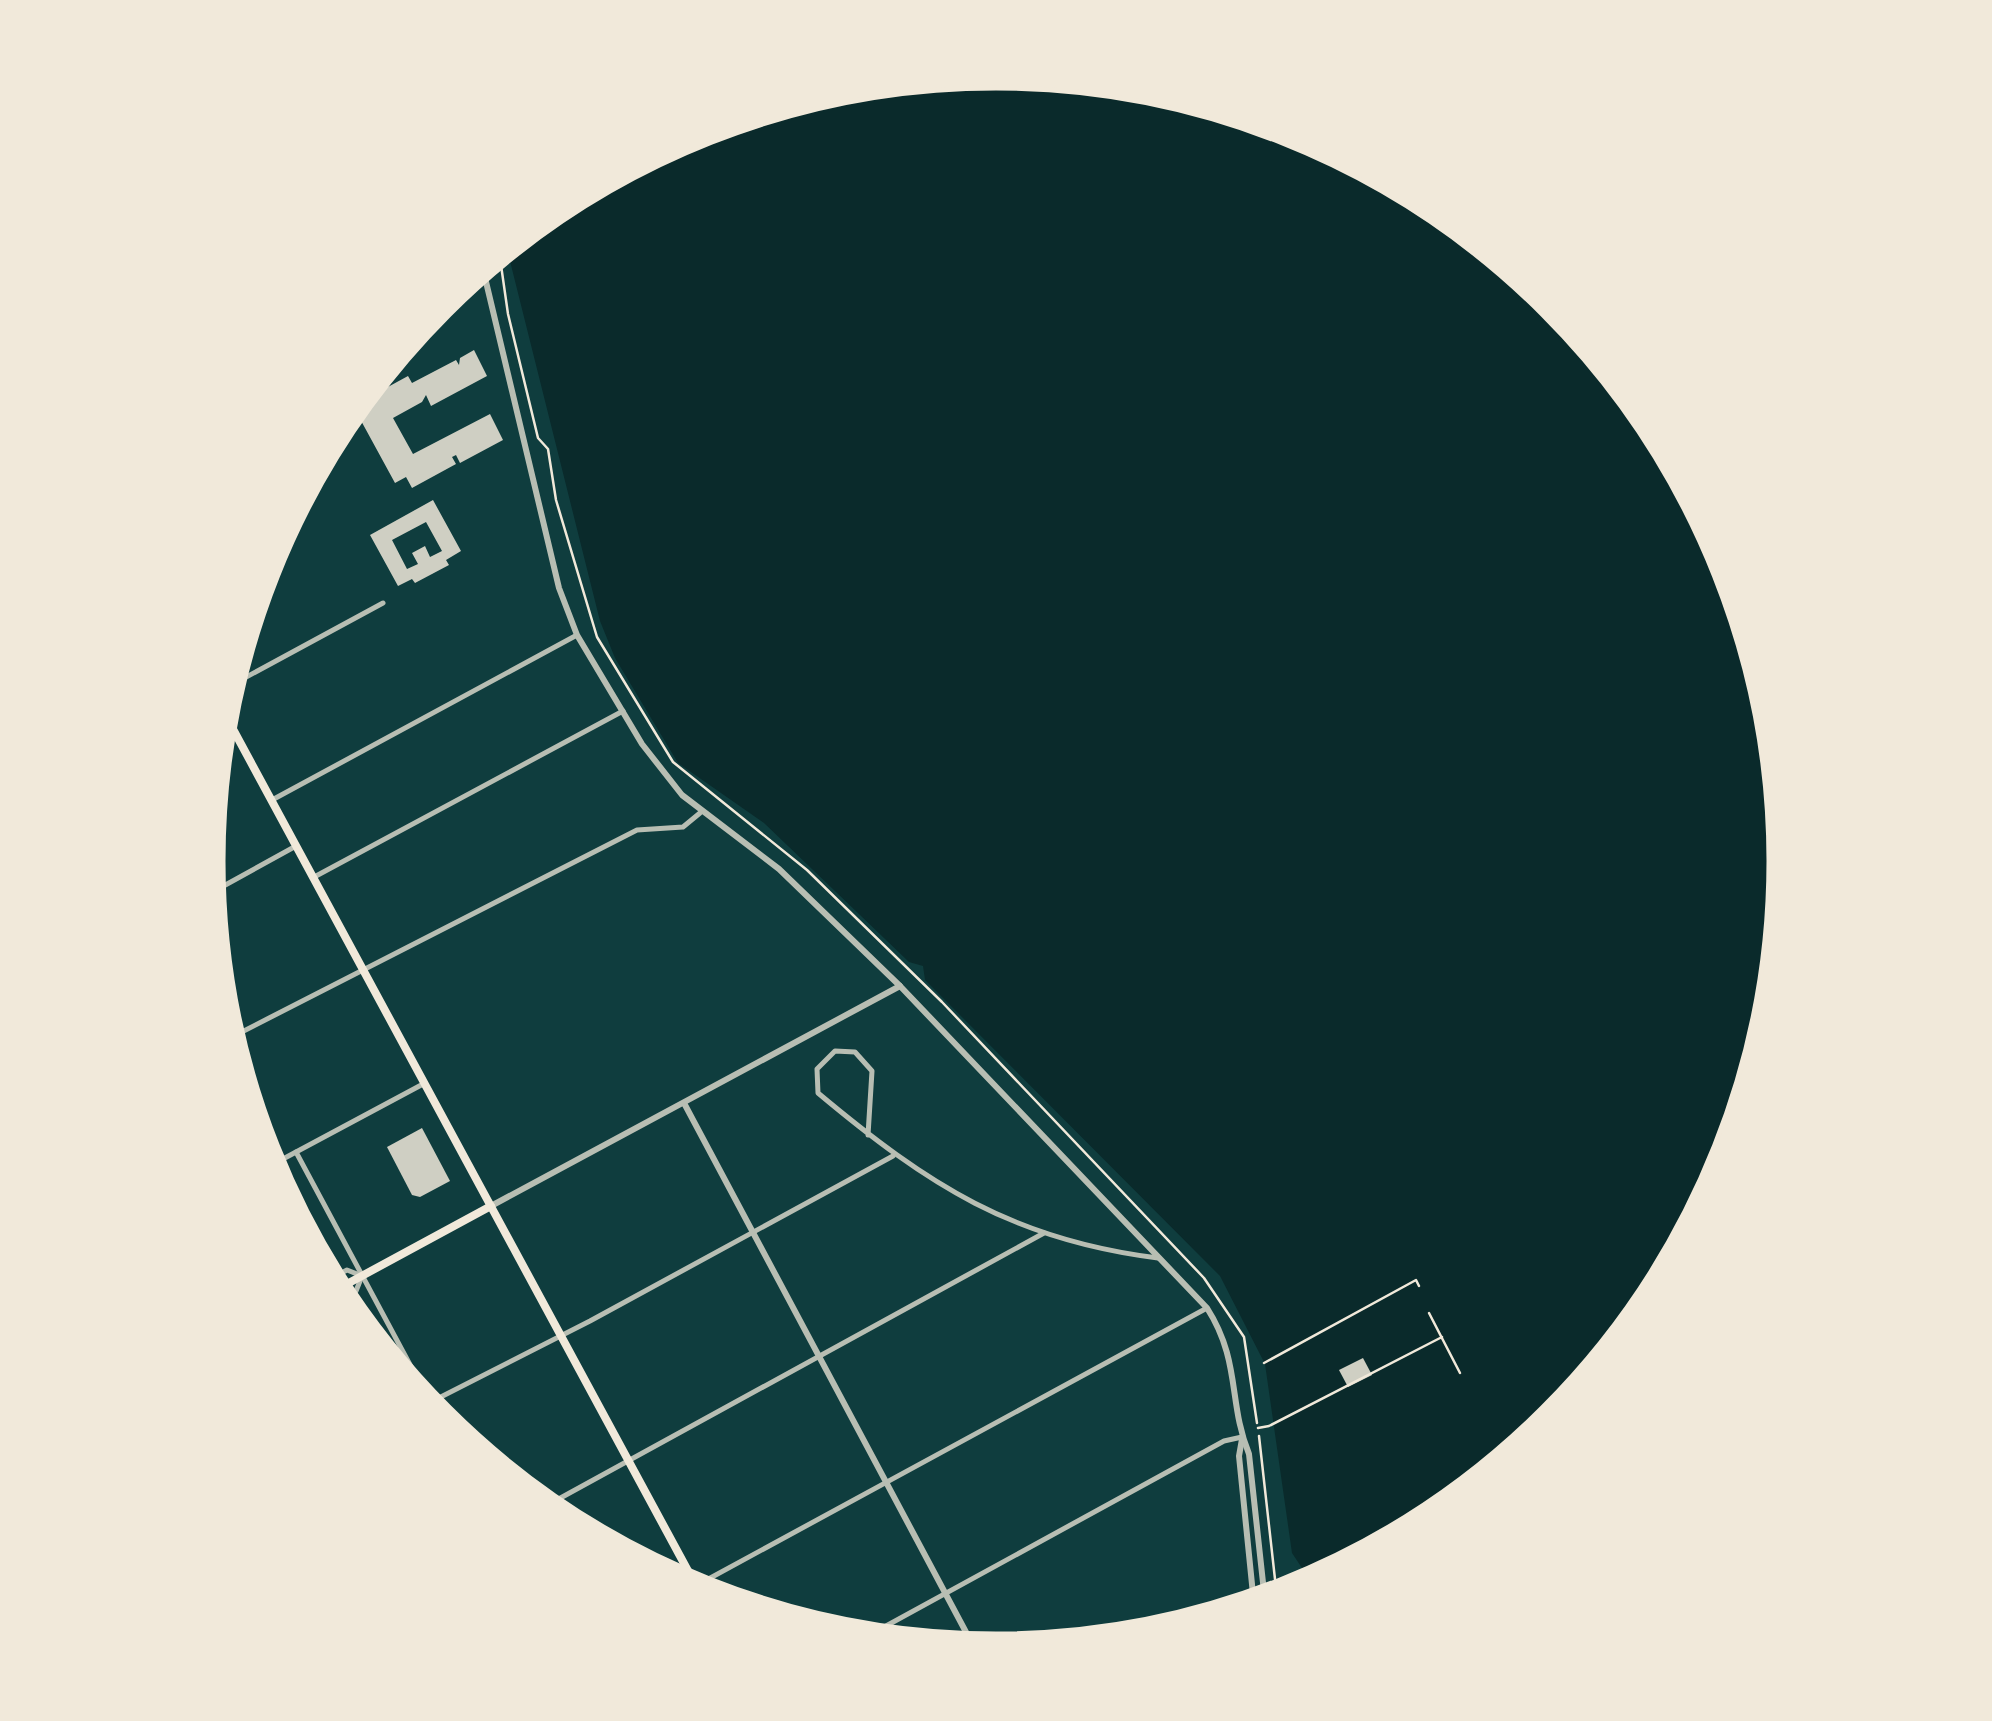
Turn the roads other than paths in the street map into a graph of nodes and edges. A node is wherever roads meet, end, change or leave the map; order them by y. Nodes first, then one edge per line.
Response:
1 (485, 280) edge
2 (383, 603) dead end
3 (577, 635) junction
4 (245, 678) edge
5 (623, 712) junction
6 (234, 734) edge
7 (272, 800) junction
8 (700, 813) junction
9 (299, 845) junction
10 (316, 876) junction
11 (224, 886) edge
12 (366, 970) junction
13 (900, 986) junction
14 (243, 1032) edge
15 (425, 1083) junction
16 (684, 1104) junction
17 (868, 1135) junction
18 (296, 1152) junction
19 (893, 1156) junction
20 (283, 1159) edge
21 (491, 1206) junction
22 (753, 1233) junction
23 (1044, 1234) junction
24 (1160, 1258) junction
25 (342, 1272) edge
26 (362, 1276) junction
27 (349, 1283) edge
28 (355, 1293) edge
29 (1207, 1308) junction
30 (561, 1335) junction
31 (403, 1355) edge
32 (819, 1356) junction
33 (440, 1398) edge
34 (1242, 1438) junction
35 (629, 1461) junction
36 (887, 1484) junction
37 (560, 1498) edge
38 (684, 1568) edge
39 (713, 1579) edge
40 (1263, 1585) edge
41 (1252, 1589) edge
42 (946, 1594) junction
43 (887, 1626) edge
44 (967, 1633) edge

1 - 3 street
2 - 4 street
3 - 5 street
3 - 7 street
5 - 8 street
5 - 10 street
6 - 7 main road
7 - 9 main road
8 - 12 street
8 - 13 street
9 - 10 main road
9 - 11 street
10 - 12 main road
12 - 14 street
12 - 15 main road
13 - 16 street
13 - 24 street
15 - 18 street
15 - 21 main road
16 - 21 street
16 - 22 street
17 - 17 street
17 - 19 street
18 - 20 street
18 - 26 street
19 - 22 street
19 - 23 street
21 - 26 main road
21 - 30 main road
22 - 30 street
22 - 32 street
23 - 24 street
23 - 32 street
24 - 29 street
25 - 26 street
26 - 27 main road
26 - 28 street
26 - 31 street
29 - 34 street
29 - 36 street
30 - 33 street
30 - 35 main road
32 - 35 street
32 - 36 street
34 - 40 street
34 - 41 street
34 - 42 street
35 - 37 street
35 - 38 main road
36 - 39 street
36 - 42 street
42 - 43 street
42 - 44 street

